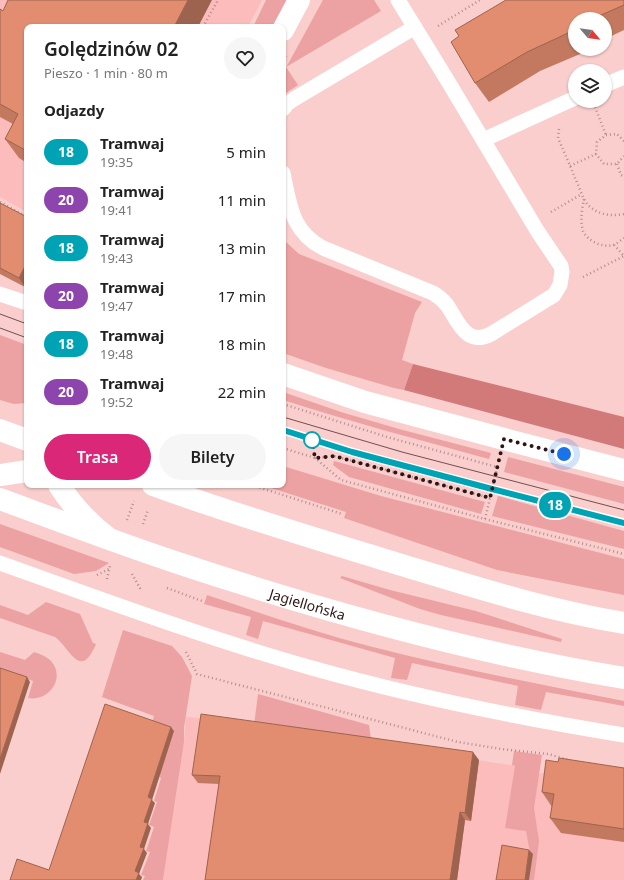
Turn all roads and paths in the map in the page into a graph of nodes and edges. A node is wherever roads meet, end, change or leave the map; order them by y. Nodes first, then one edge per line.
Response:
1 (218, 0) edge
2 (299, 0) edge
3 (398, 0) edge
4 (480, 0) edge
5 (205, 24) edge
6 (286, 24) edge
7 (437, 26) dead end
8 (415, 27) junction
9 (624, 77) edge
10 (612, 82) edge
11 (568, 101) edge
12 (286, 105) edge
13 (595, 108) edge
14 (561, 126) dead end
15 (606, 135) junction
16 (483, 140) junction
17 (624, 141) edge
18 (596, 154) junction
19 (624, 156) edge
20 (617, 164) junction
21 (570, 166) junction
22 (624, 176) edge
23 (286, 187) edge
24 (582, 194) junction
25 (584, 198) junction
26 (0, 202) edge
27 (24, 214) edge
28 (549, 214) dead end
29 (624, 214) edge
30 (624, 238) edge
31 (614, 245) junction
32 (624, 256) edge
33 (560, 285) junction
34 (0, 294) edge
35 (24, 302) edge
36 (286, 375) edge
37 (286, 405) edge
38 (0, 430) edge
39 (24, 439) edge
40 (504, 439) junction
41 (286, 449) edge
42 (315, 458) junction
43 (497, 467) junction
44 (624, 470) edge
45 (24, 471) edge
46 (0, 475) edge
47 (61, 488) edge
48 (161, 488) edge
49 (261, 488) edge
50 (490, 498) junction
51 (0, 499) edge
52 (342, 514) dead end
53 (485, 519) junction
54 (110, 539) junction
55 (624, 554) edge
56 (0, 563) edge
57 (624, 623) edge
58 (624, 678) edge
59 (624, 736) edge
60 (548, 754) dead end
61 (570, 761) edge

1 - 5 path
2 - 6 main road
3 - 8 lane
4 - 7 path
8 - 12 lane
8 - 16 lane
9 - 10 lane
11 - 16 lane
13 - 15 path
14 - 21 path
15 - 17 path
15 - 18 path
16 - 33 lane
18 - 20 path
18 - 21 path
19 - 20 path
20 - 22 path
21 - 24 path
23 - 33 lane
24 - 25 path
24 - 28 path
25 - 29 path
25 - 31 path
26 - 27 path
30 - 31 path
31 - 32 path
32 - 33 path
34 - 35 lane
36 - 40 main road
37 - 43 path
38 - 39 main road
40 - 43 path
40 - 44 main road
41 - 42 path
42 - 50 path
42 - 53 path
43 - 50 path
45 - 46 main road
47 - 54 main road
48 - 57 main road
49 - 52 path
50 - 53 path
51 - 54 main road, Jagiellońska
53 - 55 path
54 - 58 main road, Jagiellońska
56 - 59 lane
60 - 61 path

